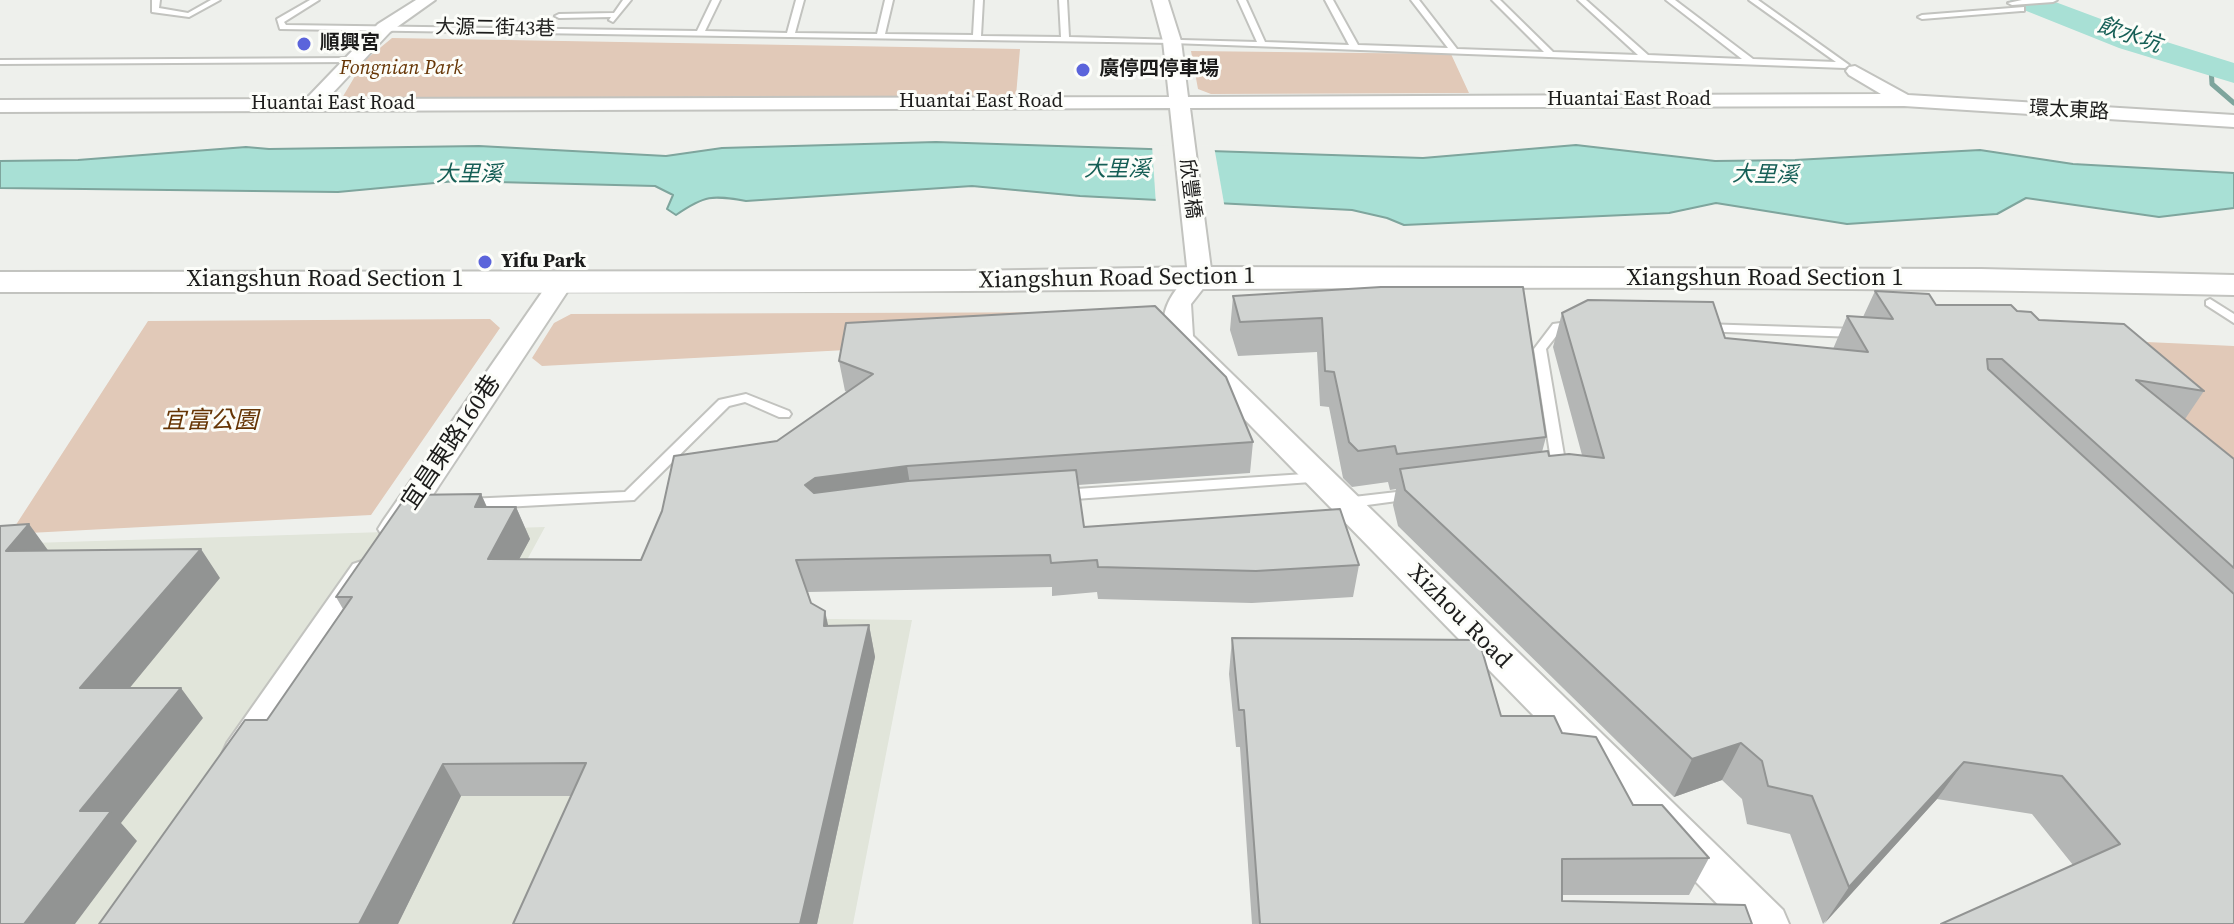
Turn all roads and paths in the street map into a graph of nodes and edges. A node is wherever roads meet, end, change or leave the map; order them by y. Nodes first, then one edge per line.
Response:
1 (156, 0) edge
2 (216, 0) edge
3 (315, 0) edge
4 (427, 0) edge
5 (627, 0) edge
6 (716, 0) edge
7 (800, 0) edge
8 (889, 0) edge
9 (979, 0) edge
10 (1063, 0) edge
11 (1160, 0) edge
12 (1242, 0) edge
13 (1329, 0) edge
14 (1415, 0) edge
15 (1496, 0) edge
16 (1582, 0) edge
17 (1670, 0) edge
18 (1753, 0) edge
19 (2053, 0) edge
20 (2001, 1) edge
21 (2040, 1) edge
22 (2020, 6) junction
23 (616, 15) junction
24 (559, 16) dead end
25 (1922, 17) dead end
26 (384, 28) junction
27 (606, 31) junction
28 (700, 33) junction
29 (790, 35) junction
30 (880, 37) junction
31 (977, 38) junction
32 (1065, 40) junction
33 (1172, 41) junction
34 (1262, 44) junction
35 (1354, 46) junction
36 (1453, 49) junction
37 (1550, 53) junction
38 (1644, 56) junction
39 (351, 60) junction
40 (1749, 60) junction
41 (0, 62) edge
42 (1850, 68) junction
43 (1904, 100) junction
44 (1178, 101) junction
45 (312, 104) junction
46 (0, 106) edge
47 (2234, 121) edge
48 (0, 282) edge
49 (1189, 288) junction
50 (556, 291) junction
51 (2228, 303) edge
52 (0, 306) edge
53 (1583, 323) edge
54 (1695, 327) edge
55 (1855, 333) edge
56 (784, 414) dead end
57 (1320, 478) junction
58 (1545, 480) edge
59 (1422, 494) edge
60 (1038, 497) edge
61 (1345, 503) junction
62 (456, 504) edge
63 (223, 780) edge
64 (1767, 924) edge

1 - 2 lane
3 - 26 lane, 大源二街43巷
4 - 26 street
5 - 23 lane
6 - 28 lane
7 - 29 lane
8 - 30 lane
9 - 31 lane
10 - 32 lane
11 - 33 street, 欣豐橋
12 - 34 lane
13 - 35 lane
14 - 36 lane
15 - 37 lane
16 - 38 lane
17 - 40 lane
18 - 42 lane
19 - 21 lane
20 - 22 lane
21 - 22 lane
22 - 25 lane
23 - 24 lane
23 - 27 lane
26 - 27 lane, 大源二街43巷
26 - 39 street
27 - 28 lane, 大源二街43巷
28 - 29 lane, 大源二街43巷
29 - 30 lane, 大源二街43巷
30 - 31 lane, 大源二街43巷
31 - 32 lane, 大源二街43巷
32 - 33 lane, 大源二街43巷
33 - 34 lane, 大源二街43巷
33 - 44 street, 欣豐橋
34 - 35 lane, 大源二街43巷
35 - 36 lane, 大源二街43巷
36 - 37 lane, 大源二街43巷
37 - 38 lane, 大源二街43巷
38 - 40 lane, 大源二街43巷
39 - 41 lane
39 - 45 street
40 - 42 lane, 大源二街43巷
42 - 43 street
43 - 44 street, Huantai East Road
43 - 47 street, 環太東路
44 - 45 street, Huantai East Road
44 - 49 street, 欣豐橋
45 - 46 street, Huantai East Road
48 - 50 street, Xiangshun Road Section 1
49 - 50 street, Xiangshun Road Section 1
49 - 51 street, Xiangshun Road Section 1
49 - 57 street, Xizhou Road
50 - 52 street, Xiangshun Road Section 1
50 - 63 street, 宜昌東路160巷
53 - 58 lane
54 - 55 lane
56 - 62 lane
57 - 60 lane
57 - 61 street, Xizhou Road
59 - 61 lane
61 - 64 street, Xizhou Road

